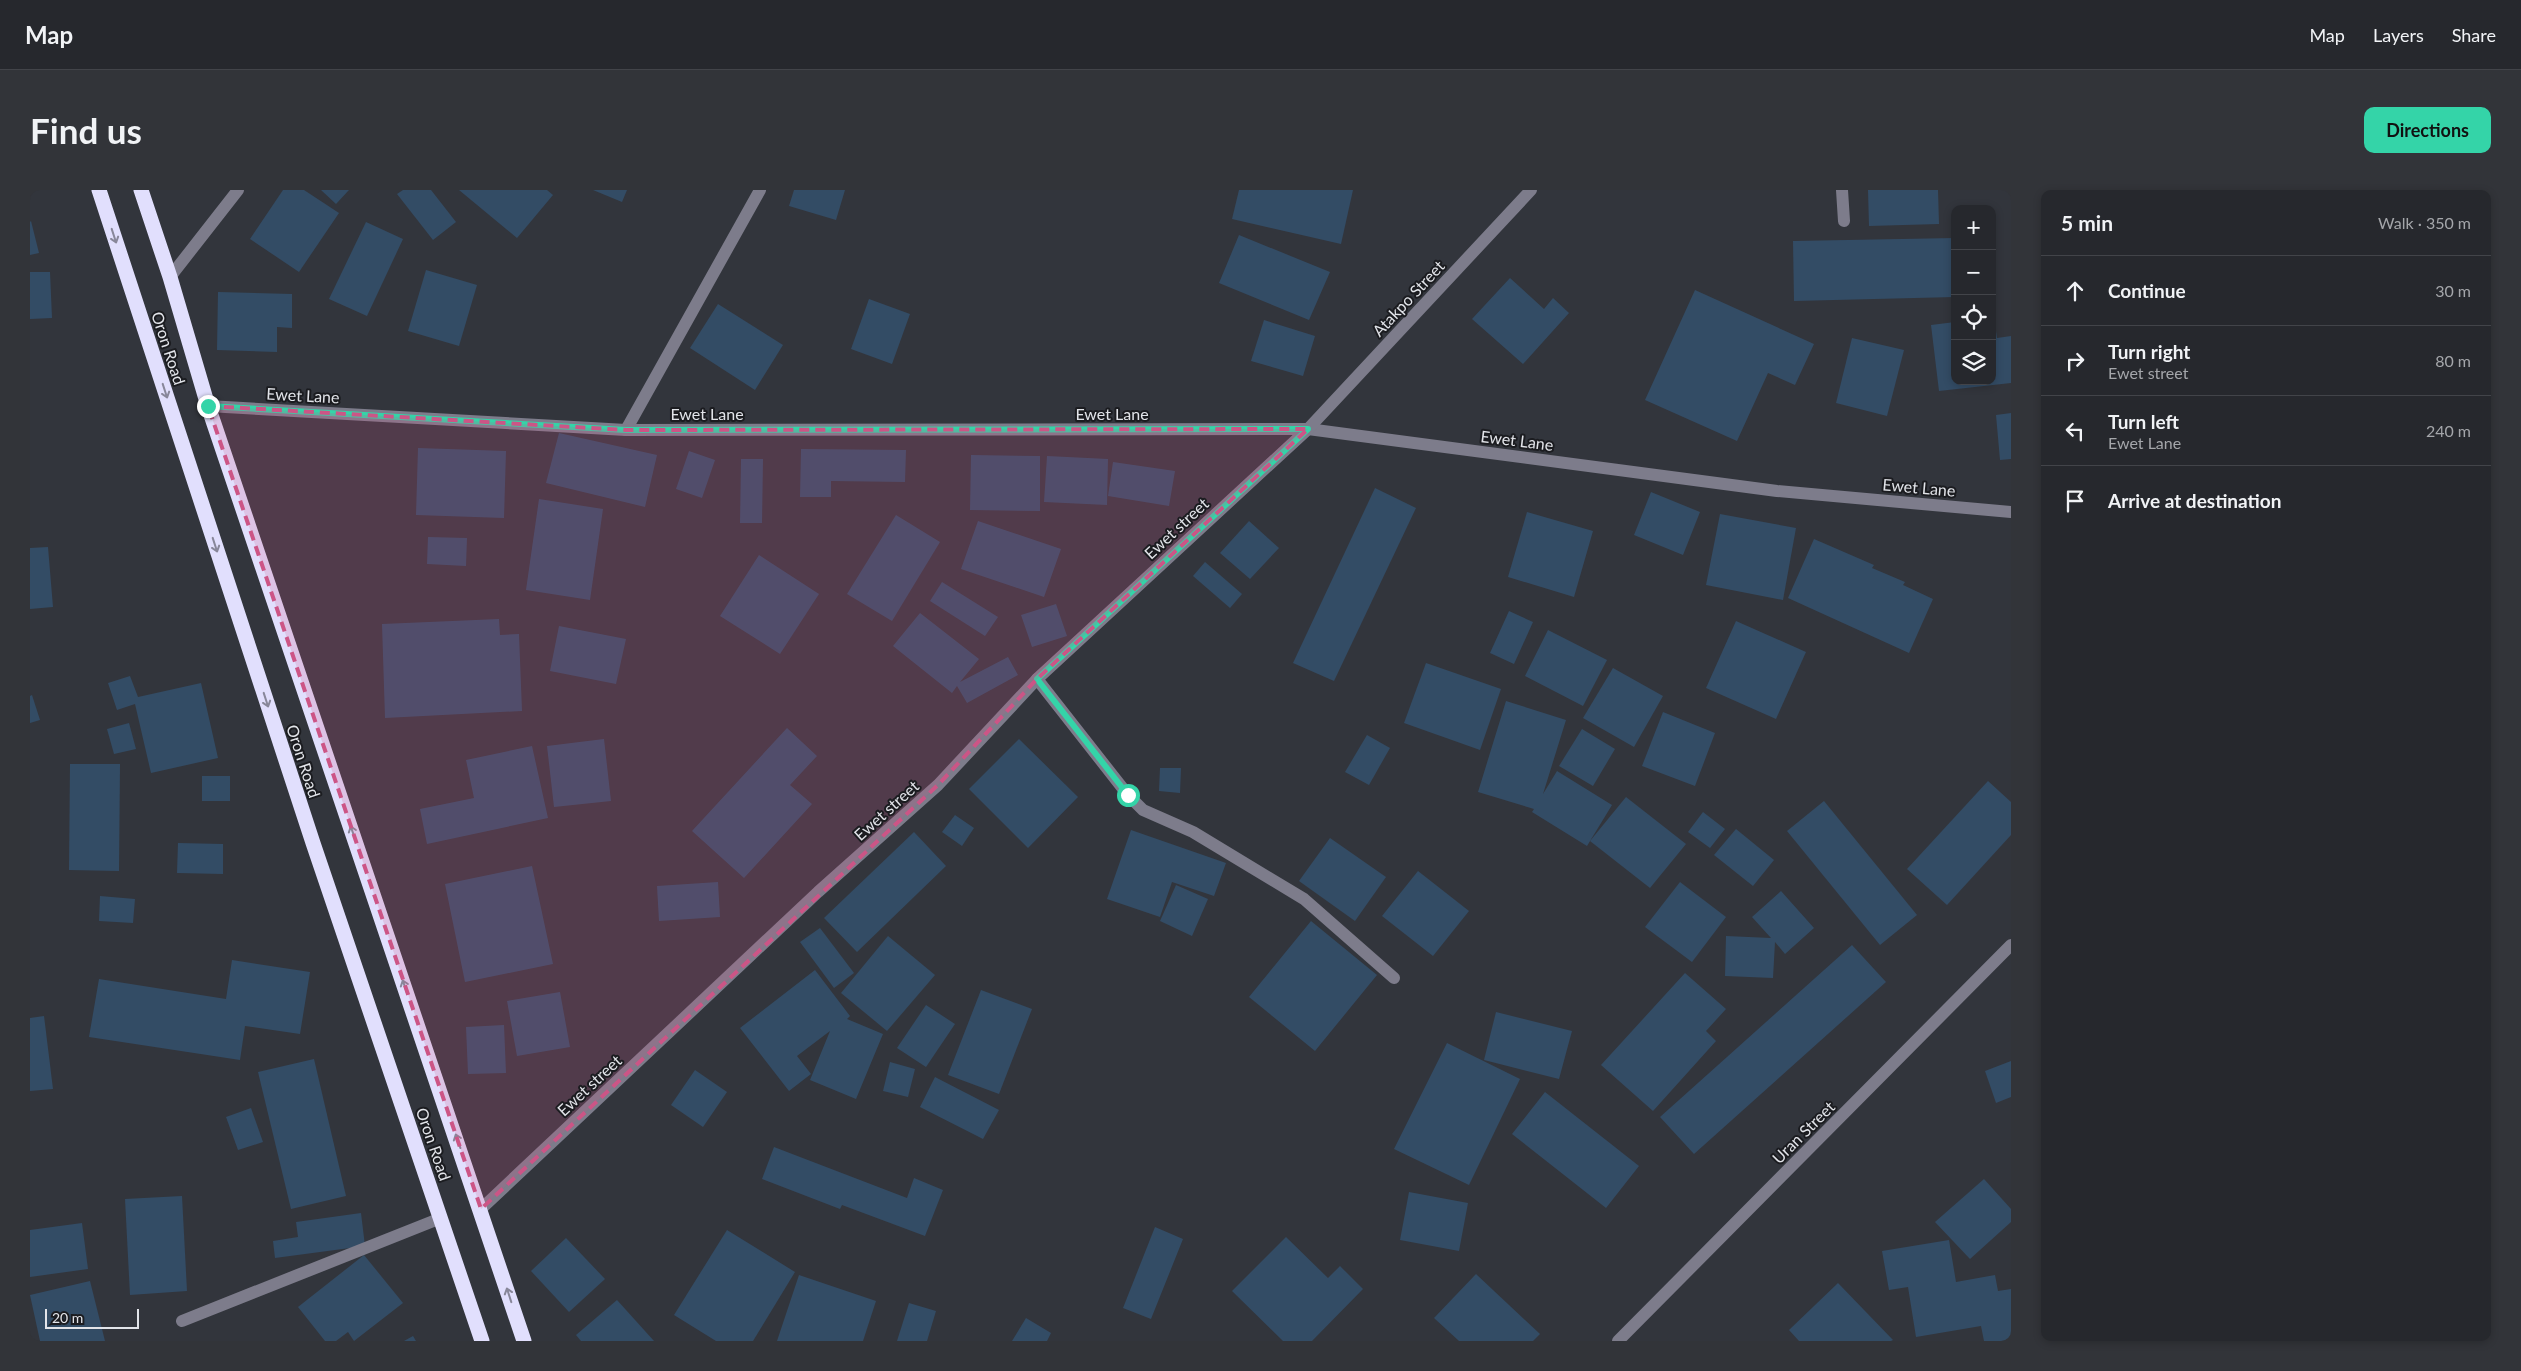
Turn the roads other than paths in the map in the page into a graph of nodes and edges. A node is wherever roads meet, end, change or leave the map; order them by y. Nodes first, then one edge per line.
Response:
1 (99, 190) edge
2 (141, 190) edge
3 (238, 190) edge
4 (760, 190) edge
5 (1531, 190) edge
6 (1842, 190) edge
7 (1844, 221) dead end
8 (170, 277) junction
9 (208, 406) junction
10 (1308, 429) junction
11 (626, 430) junction
12 (2011, 512) edge
13 (1037, 679) junction
14 (2011, 945) edge
15 (1394, 978) dead end
16 (481, 1209) junction
17 (441, 1218) junction
18 (182, 1322) dead end
19 (482, 1341) edge
20 (524, 1341) edge
21 (1618, 1341) edge

1 -> 17 highway, Oron Road
2 - 8 highway, Oron Road
3 - 8 street
4 - 11 street
5 - 10 street, Atakpo Street
6 - 7 street
8 - 9 highway, Oron Road
9 - 11 street, Ewet Lane
16 -> 9 highway, Oron Road
10 - 11 street, Ewet Lane
10 - 12 street, Ewet Lane
10 - 13 street, Ewet street
13 - 15 street
13 - 16 street, Ewet street
14 - 21 street, Uran Street
20 -> 16 highway, Oron Road
17 - 18 street
17 - 19 highway, Oron Road

